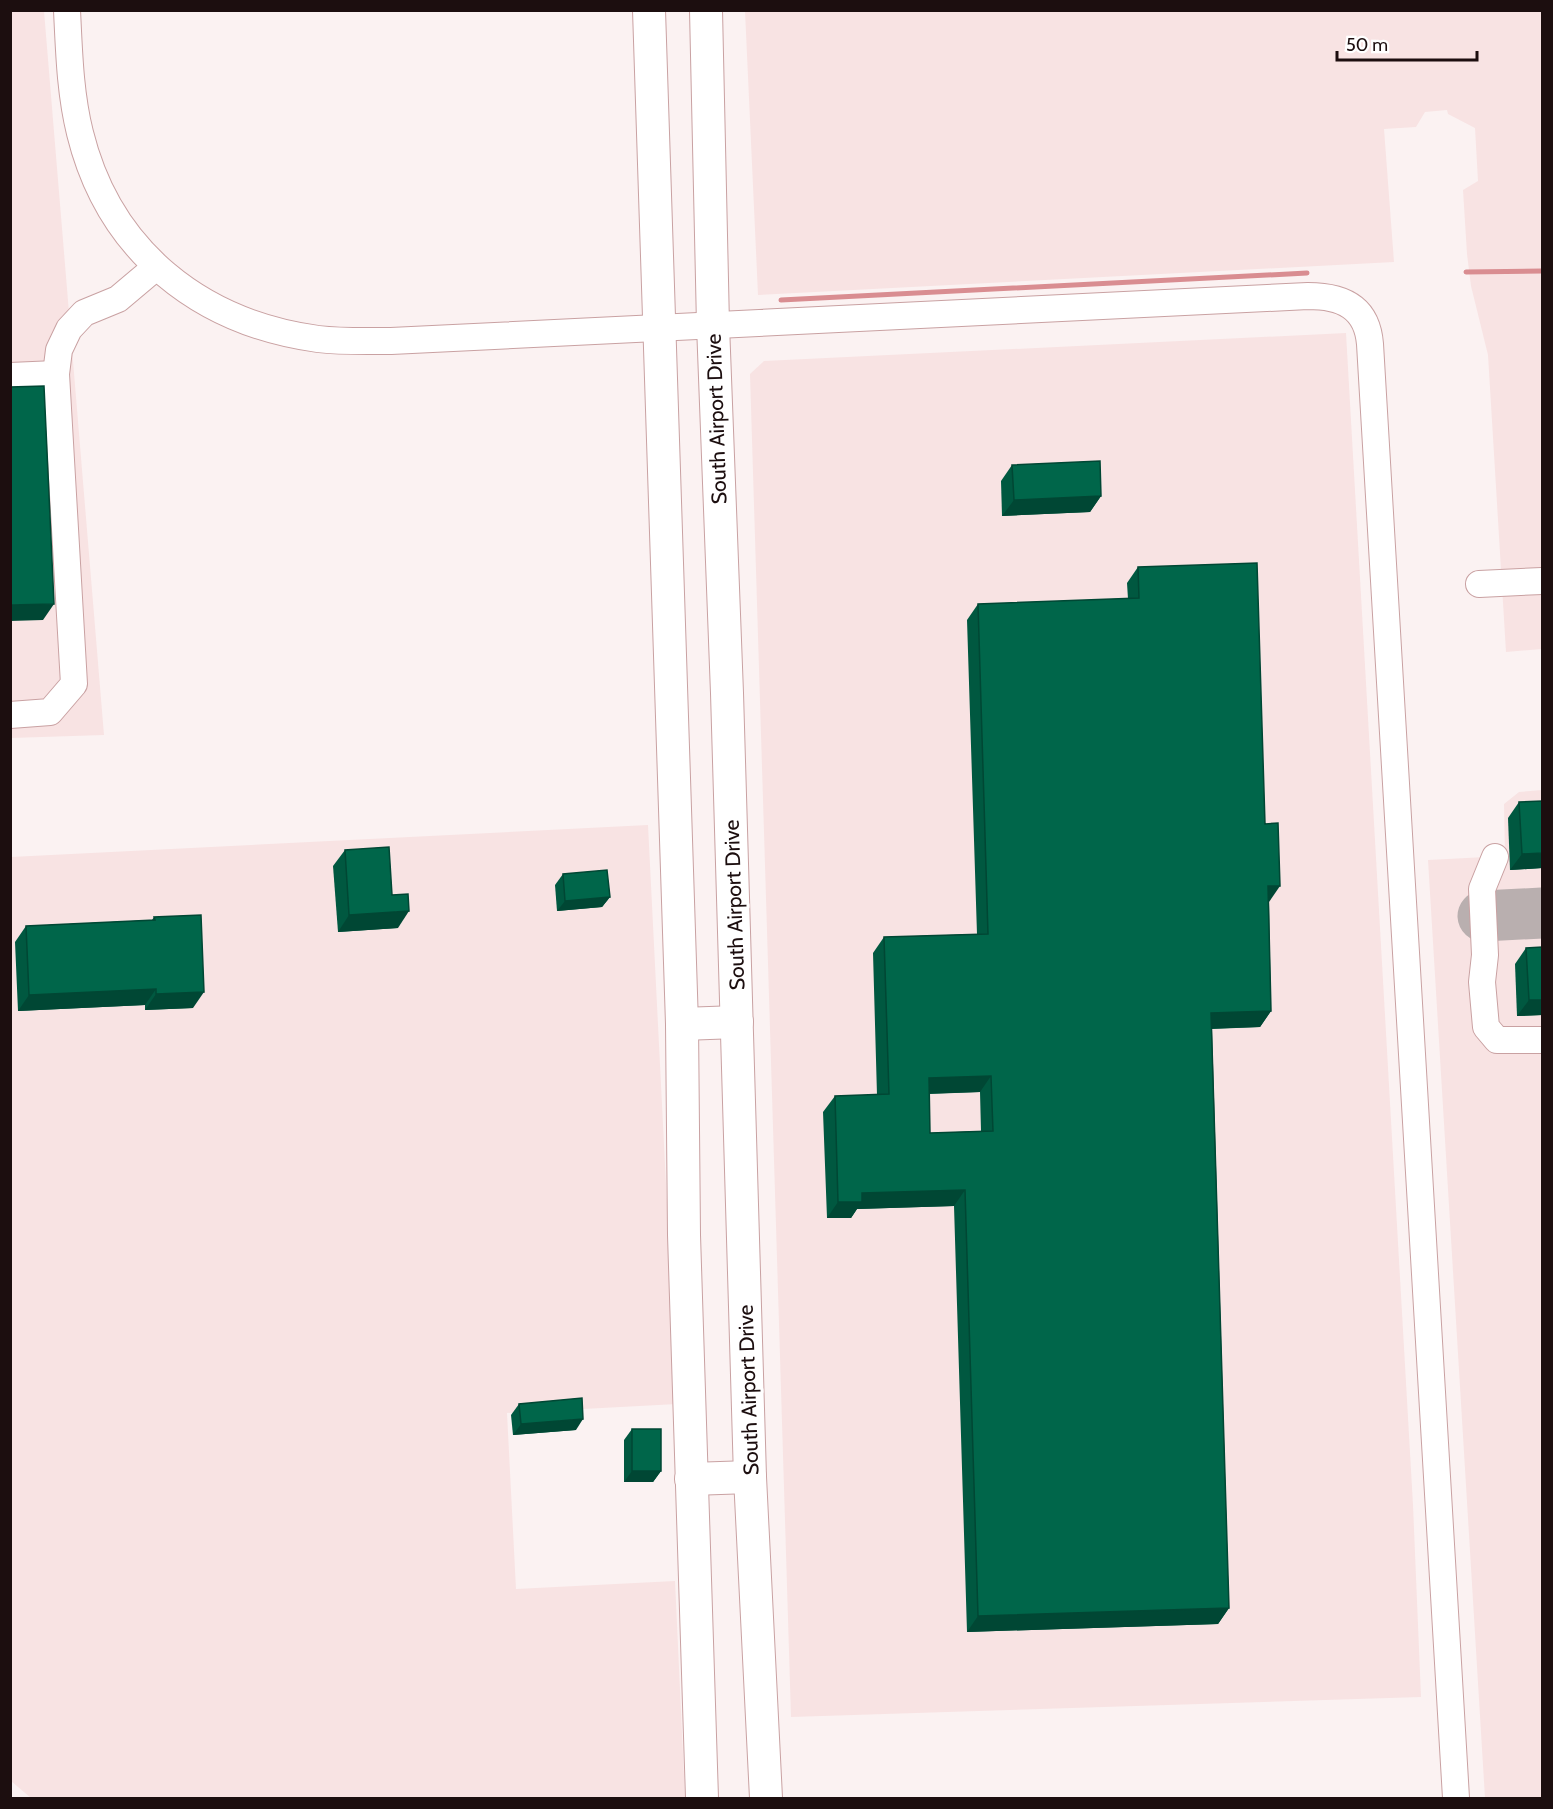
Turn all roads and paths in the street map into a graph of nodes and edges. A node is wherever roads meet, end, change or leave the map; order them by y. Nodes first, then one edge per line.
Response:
1 (67, 10) edge
2 (649, 10) edge
3 (706, 10) edge
4 (156, 267) junction
5 (712, 325) junction
6 (658, 327) junction
7 (56, 374) junction
8 (10, 376) edge
9 (1542, 581) edge
10 (1479, 584) dead end
11 (10, 715) edge
12 (1495, 857) dead end
13 (737, 1022) junction
14 (682, 1024) junction
15 (1542, 1040) edge
16 (750, 1477) junction
17 (691, 1479) junction
18 (702, 1798) edge
19 (766, 1798) edge
20 (1456, 1798) edge

1 - 4 street
2 - 6 main road
3 - 5 main road, South Airport Drive
4 - 6 street
4 - 7 street
5 - 6 street
5 - 13 main road, South Airport Drive
5 - 20 street
6 - 14 main road
7 - 8 street
7 - 11 street
9 - 10 street
12 - 15 street
13 - 14 main road
13 - 16 main road, South Airport Drive
14 - 17 main road
16 - 17 main road
16 - 19 main road, South Airport Drive
17 - 18 main road

